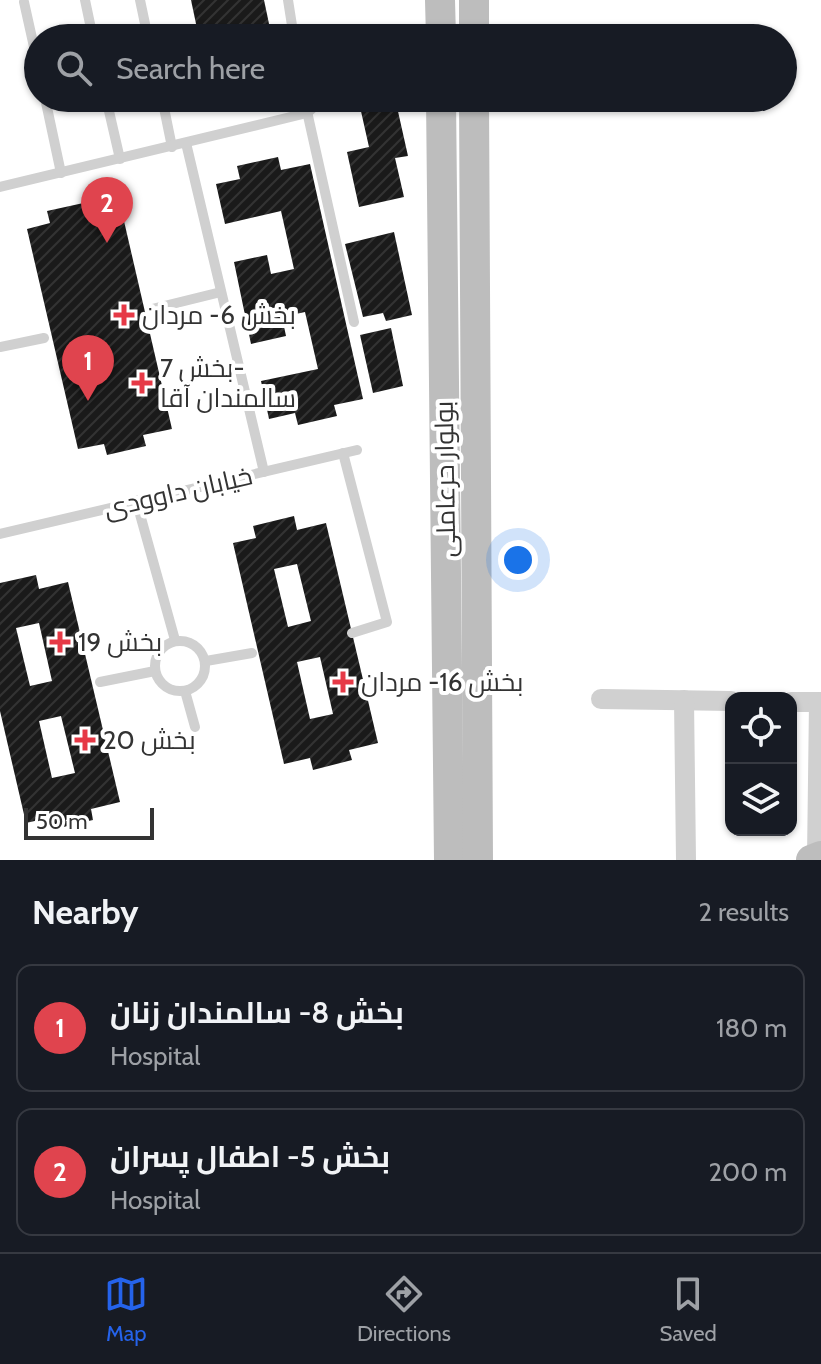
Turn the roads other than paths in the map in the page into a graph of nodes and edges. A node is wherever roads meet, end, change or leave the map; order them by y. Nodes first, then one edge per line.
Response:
1 (85, 0) edge
2 (140, 0) edge
3 (288, 0) edge
4 (440, 0) edge
5 (474, 0) edge
6 (22, 1) edge
7 (28, 24) edge
8 (90, 24) edge
9 (145, 24) edge
10 (292, 24) edge
11 (441, 24) edge
12 (474, 24) edge
13 (48, 112) edge
14 (109, 112) edge
15 (165, 112) edge
16 (441, 112) edge
17 (474, 112) edge
18 (307, 113) joint
19 (186, 143) junction
20 (172, 147) junction
21 (120, 159) junction
22 (61, 173) junction
23 (0, 187) edge
24 (221, 292) junction
25 (152, 309) dead end
26 (354, 322) dead end
27 (44, 338) dead end
28 (0, 347) edge
29 (357, 450) dead end
30 (343, 453) junction
31 (264, 472) junction
32 (136, 500) junction
33 (0, 534) edge
34 (352, 633) dead end
35 (175, 640) junction
36 (252, 653) dead end
37 (206, 661) junction
38 (155, 671) junction
39 (100, 682) dead end
40 (185, 691) junction
41 (601, 699) dead end
42 (684, 700) junction
43 (725, 701) edge
44 (797, 702) edge
45 (820, 702) edge
46 (195, 727) dead end
47 (816, 858) edge
48 (449, 860) edge
49 (478, 860) edge
50 (686, 860) edge

1 - 8 lane
2 - 9 lane
3 - 10 lane
4 - 11 main road
5 - 12 main road
6 - 7 lane
13 - 22 lane
14 - 21 lane
15 - 20 lane
16 - 48 main road, بولوار حرعاملی
17 - 49 main road, بولوار حرعاملی
18 - 19 lane
18 - 26 lane
19 - 20 lane
19 - 24 lane
20 - 21 lane
21 - 22 lane
22 - 23 lane
24 - 25 lane
24 - 31 lane
27 - 28 lane
29 - 30 lane, خیابان داوودی
30 - 31 lane, خیابان داوودی
30 - 34 lane
31 - 32 lane, خیابان داوودی
32 - 33 lane, خیابان داوودی
32 - 35 lane
35 - 37 lane
35 - 38 lane
36 - 37 lane
37 - 40 lane
38 - 39 lane
38 - 40 lane
40 - 46 lane
41 - 42 street
42 - 43 street
42 - 50 street
44 - 45 street
45 - 47 street

